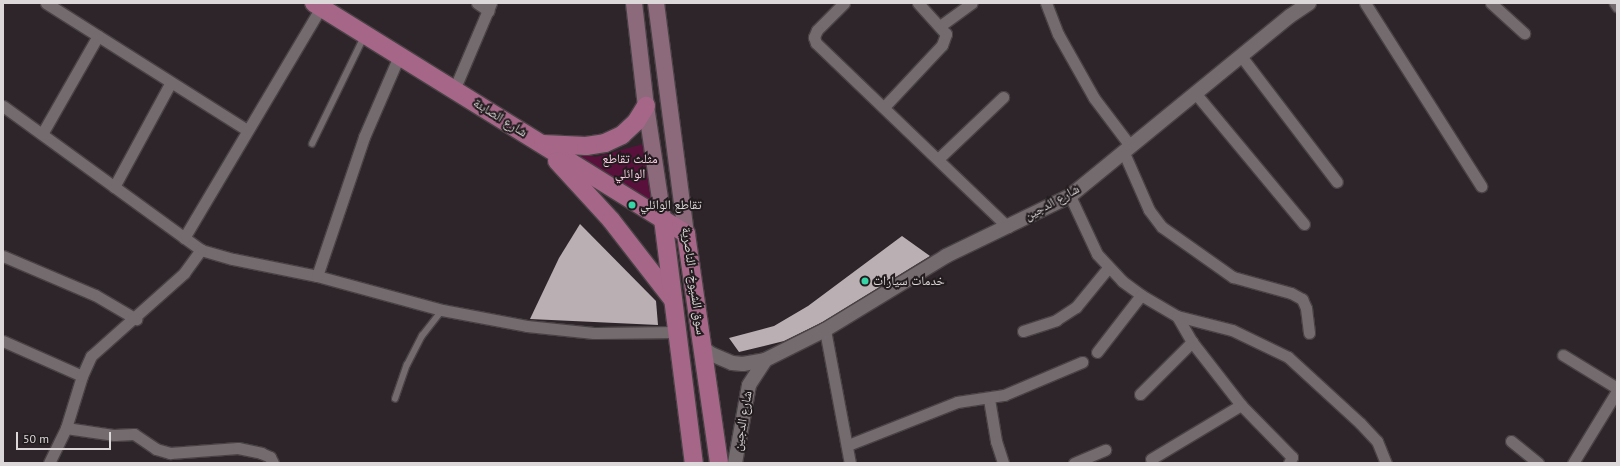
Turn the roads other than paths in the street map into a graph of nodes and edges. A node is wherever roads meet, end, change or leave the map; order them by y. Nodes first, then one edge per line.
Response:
1 (46, 3) edge
2 (477, 3) edge
3 (634, 3) edge
4 (656, 3) edge
5 (844, 3) edge
6 (918, 3) edge
7 (972, 3) edge
8 (1046, 3) edge
9 (1310, 3) edge
10 (1365, 3) edge
11 (1491, 3) edge
12 (1615, 3) edge
13 (318, 5) edge
14 (1617, 6) edge
15 (490, 7) edge
16 (940, 26) junction
17 (1524, 33) dead end
18 (366, 35) junction
19 (98, 36) junction
20 (399, 56) junction
21 (1241, 56) junction
22 (171, 82) junction
23 (454, 90) junction
24 (1196, 94) junction
25 (1003, 97) dead end
26 (3, 106) edge
27 (646, 106) junction
28 (884, 107) junction
29 (248, 130) junction
30 (42, 134) junction
31 (312, 144) dead end
32 (542, 144) junction
33 (1128, 150) junction
34 (938, 159) junction
35 (1337, 182) dead end
36 (1481, 186) dead end
37 (114, 187) junction
38 (1070, 196) junction
39 (663, 219) junction
40 (1304, 224) dead end
41 (1008, 227) junction
42 (686, 234) junction
43 (184, 238) junction
44 (201, 250) junction
45 (3, 256) edge
46 (1108, 268) junction
47 (317, 276) junction
48 (1140, 295) junction
49 (674, 301) junction
50 (442, 310) junction
51 (1177, 316) junction
52 (136, 319) junction
53 (825, 330) junction
54 (1023, 331) dead end
55 (679, 332) junction
56 (1309, 333) dead end
57 (3, 341) edge
58 (1192, 342) junction
59 (702, 347) junction
60 (1097, 352) dead end
61 (1562, 354) dead end
62 (765, 360) junction
63 (1082, 362) dead end
64 (82, 376) junction
65 (1617, 390) edge
66 (1140, 394) dead end
67 (395, 399) dead end
68 (989, 399) junction
69 (1241, 405) junction
70 (66, 428) junction
71 (1511, 441) dead end
72 (848, 445) junction
73 (1104, 450) dead end
74 (1152, 459) dead end
75 (49, 463) edge
76 (273, 463) edge
77 (694, 463) edge
78 (719, 463) edge
79 (735, 463) edge
80 (850, 463) edge
81 (1004, 463) edge
82 (1074, 463) edge
83 (1289, 463) edge
84 (1386, 463) edge
85 (1538, 463) edge
86 (1573, 463) edge

1 - 19 street
2 - 15 street
3 - 27 main road, سوق الشيوخ - الناصرية
4 - 42 main road, سوق الشيوخ - الناصرية
5 - 28 street
6 - 16 street
7 - 16 street
8 - 33 street
9 - 21 street, شارع الدجين
10 - 36 street
11 - 17 street
12 - 14 street
13 - 18 main road, شارع الصابئة
13 - 29 street
15 - 23 street
16 - 28 street
18 - 20 main road, شارع الصابئة
18 - 31 lane
19 - 22 street
19 - 30 street
20 - 23 main road, شارع الصابئة
20 - 47 street
21 - 24 street, شارع الدجين
21 - 35 street
22 - 29 street
22 - 37 street
23 - 32 main road, شارع الصابئة
24 - 33 street, شارع الدجين
24 - 40 street
25 - 34 street
26 - 30 street
27 - 32 main road
27 - 39 main road, سوق الشيوخ - الناصرية
28 - 34 street
29 - 43 street
30 - 37 street
32 - 39 main road, شارع الصابئة
32 - 49 main road
33 - 38 street, شارع الدجين
33 - 56 street
34 - 41 street
37 - 43 street
38 - 41 street, شارع الدجين
38 - 46 street
39 - 42 main road, شارع الصابئة
39 - 49 main road, سوق الشيوخ - الناصرية
41 - 53 street, شارع الدجين
42 - 59 main road, سوق الشيوخ - الناصرية
43 - 44 street
44 - 47 street
44 - 52 street
45 - 52 street
46 - 48 street
46 - 54 street
47 - 50 street
48 - 51 street
48 - 60 street
49 - 55 main road, سوق الشيوخ - الناصرية
50 - 55 street
50 - 67 lane
51 - 58 street
51 - 84 street
52 - 64 street
53 - 62 street, شارع الدجين
53 - 72 street
55 - 77 main road, سوق الشيوخ - الناصرية
57 - 64 street
58 - 66 street
58 - 69 street
59 - 62 street, شارع الدجين
59 - 78 main road, سوق الشيوخ - الناصرية
61 - 65 street
62 - 79 street, شارع الدجين
63 - 68 street
64 - 70 street
65 - 86 street
68 - 72 street
68 - 81 street
69 - 74 street
69 - 83 street
70 - 75 street
70 - 76 street
71 - 85 street
72 - 80 street
73 - 82 street

